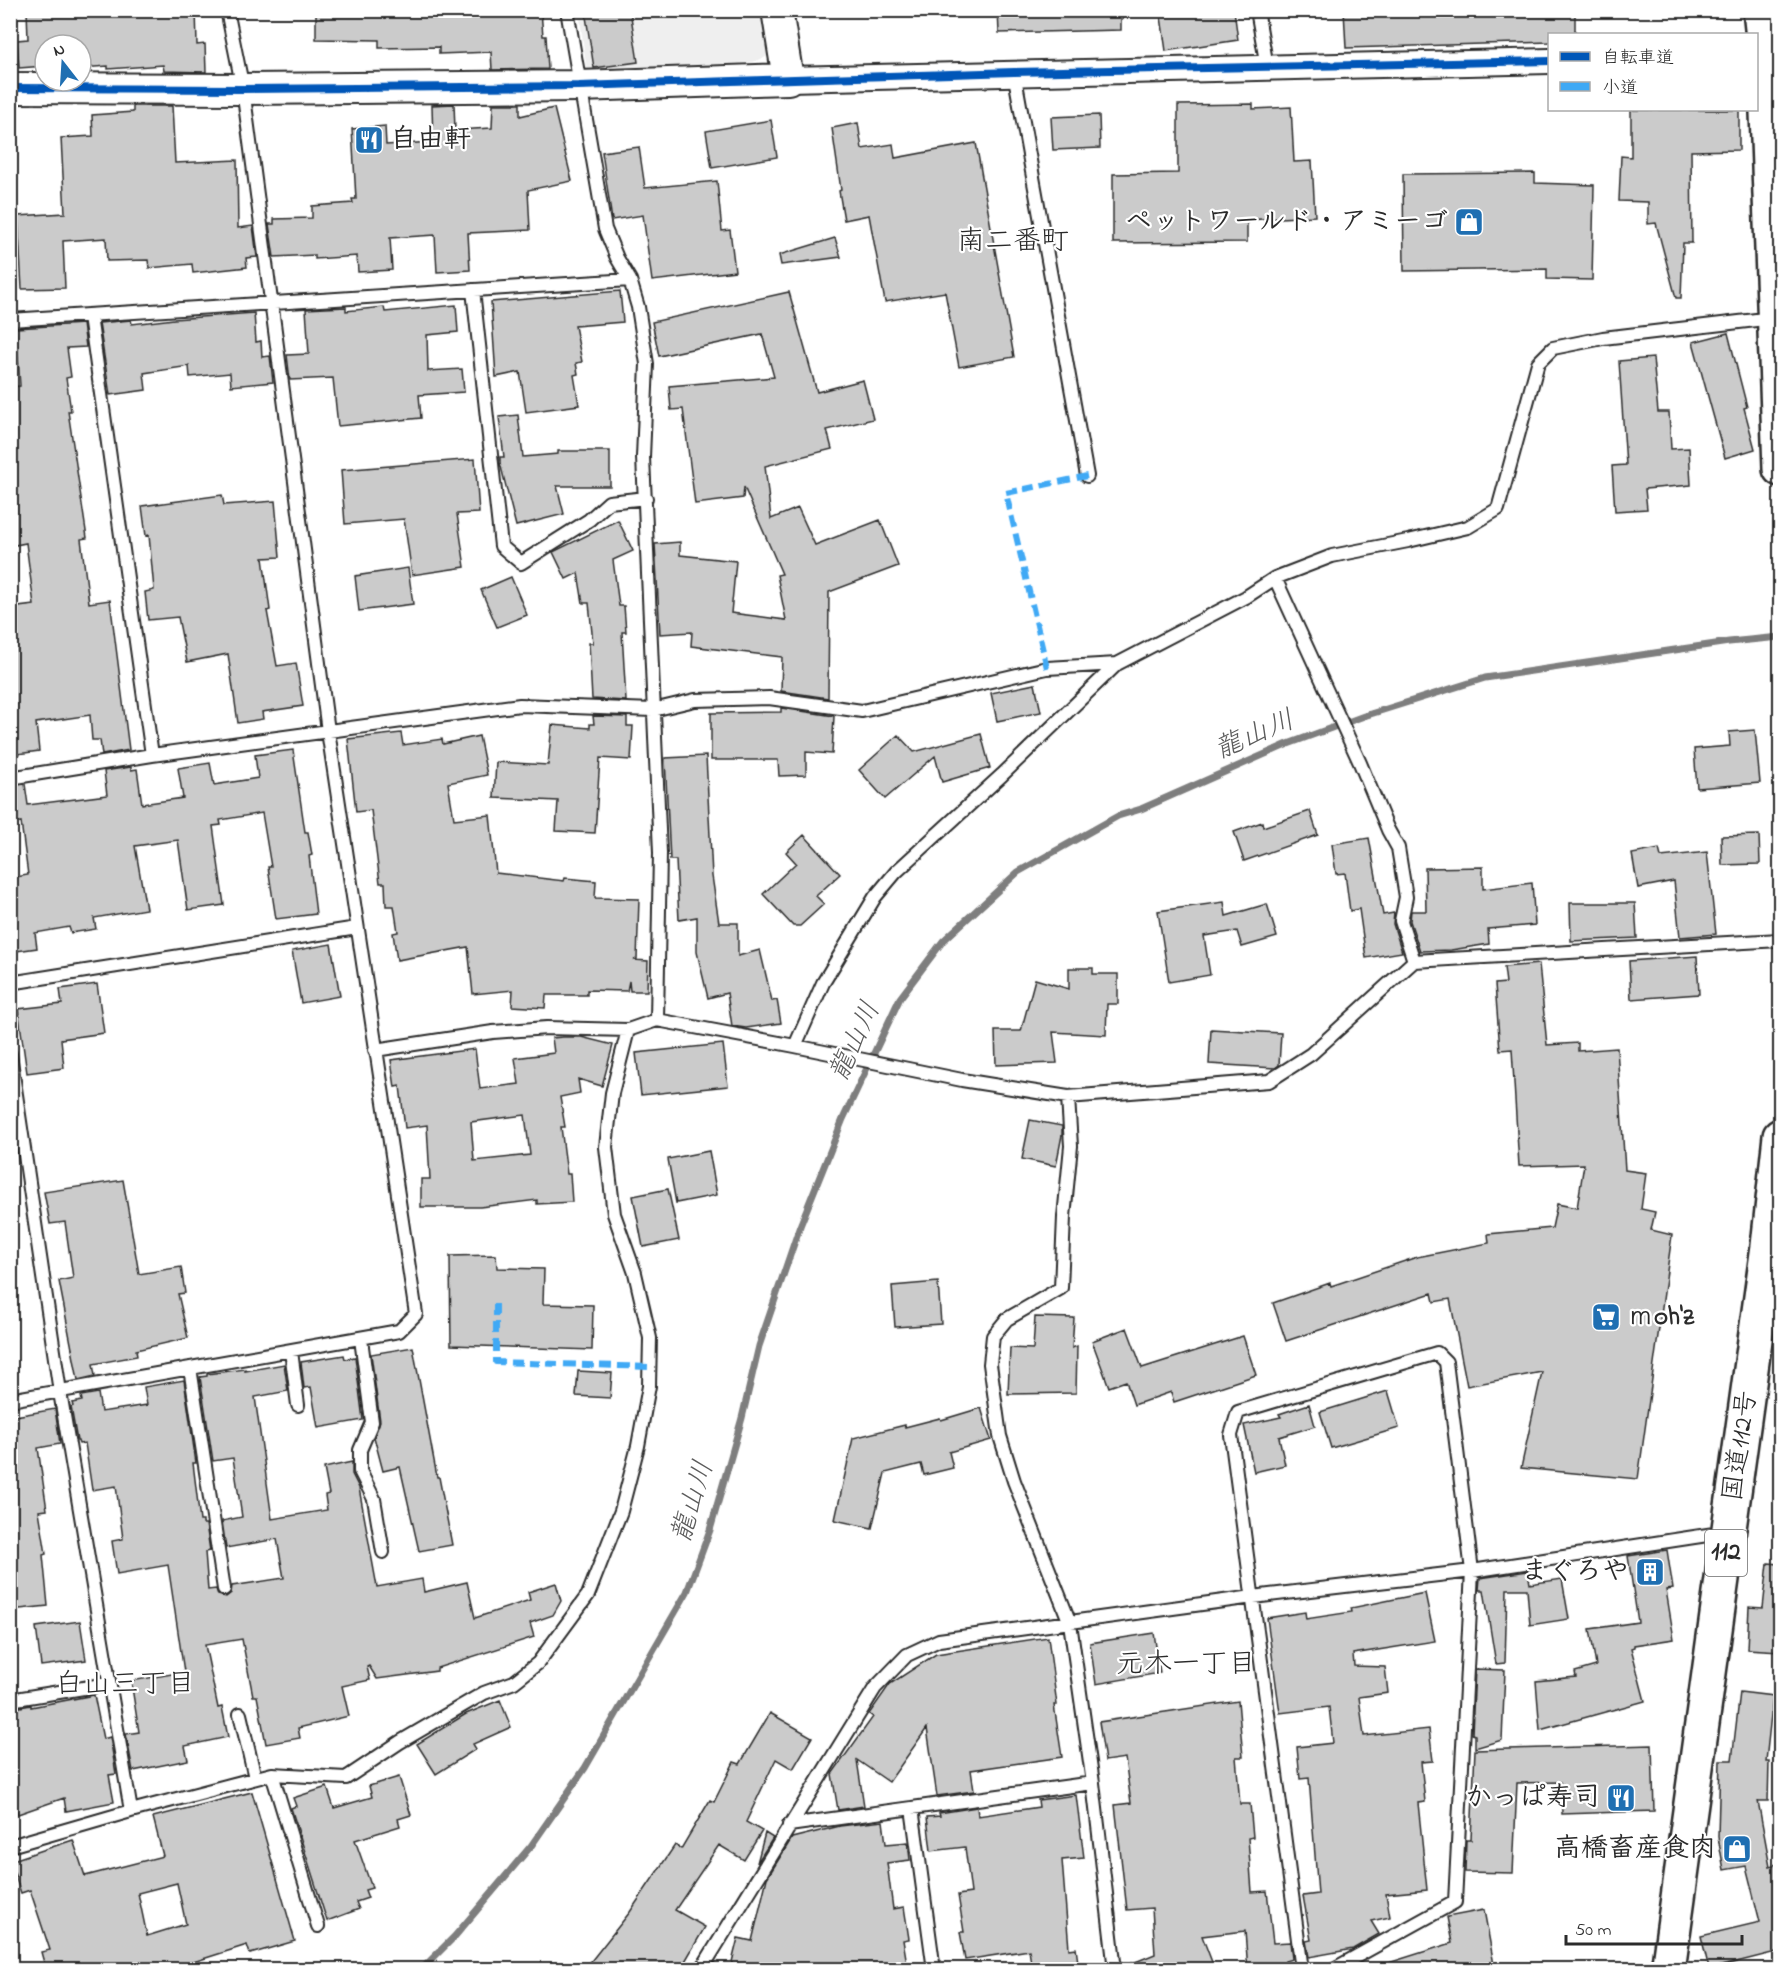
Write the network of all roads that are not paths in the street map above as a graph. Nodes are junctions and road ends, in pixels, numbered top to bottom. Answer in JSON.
{"nodes":[{"id":1,"x":227,"y":10,"type":"edge"},
{"id":2,"x":567,"y":10,"type":"edge"},
{"id":3,"x":777,"y":10,"type":"edge"},
{"id":4,"x":1257,"y":10,"type":"edge"},
{"id":5,"x":1760,"y":10,"type":"edge"},
{"id":6,"x":1768,"y":57,"type":"edge"},
{"id":7,"x":1548,"y":61,"type":"edge"},
{"id":8,"x":1267,"y":67,"type":"junction"},
{"id":9,"x":1014,"y":72,"type":"junction"},
{"id":10,"x":788,"y":79,"type":"junction"},
{"id":11,"x":579,"y":86,"type":"junction"},
{"id":12,"x":10,"y":88,"type":"edge"},
{"id":13,"x":243,"y":89,"type":"junction"},
{"id":14,"x":1774,"y":107,"type":"edge"},
{"id":15,"x":630,"y":280,"type":"junction"},
{"id":16,"x":473,"y":290,"type":"junction"},
{"id":17,"x":272,"y":302,"type":"junction"},
{"id":18,"x":90,"y":315,"type":"junction"},
{"id":19,"x":1778,"y":317,"type":"edge"},
{"id":20,"x":10,"y":320,"type":"edge"},
{"id":21,"x":1780,"y":469,"type":"edge"},
{"id":22,"x":1087,"y":476,"type":"dead end"},
{"id":23,"x":646,"y":498,"type":"junction"},
{"id":24,"x":1275,"y":578,"type":"junction"},
{"id":25,"x":1117,"y":664,"type":"junction"},
{"id":26,"x":653,"y":710,"type":"junction"},
{"id":27,"x":328,"y":731,"type":"junction"},
{"id":28,"x":152,"y":755,"type":"junction"},
{"id":29,"x":10,"y":778,"type":"edge"},
{"id":30,"x":357,"y":928,"type":"junction"},
{"id":31,"x":1780,"y":940,"type":"edge"},
{"id":32,"x":1414,"y":961,"type":"junction"},
{"id":33,"x":10,"y":983,"type":"edge"},
{"id":34,"x":657,"y":1020,"type":"junction"},
{"id":35,"x":628,"y":1030,"type":"junction"},
{"id":36,"x":795,"y":1046,"type":"junction"},
{"id":37,"x":375,"y":1050,"type":"junction"},
{"id":38,"x":10,"y":1054,"type":"edge"},
{"id":39,"x":1068,"y":1097,"type":"junction"},
{"id":40,"x":1780,"y":1136,"type":"edge"},
{"id":41,"x":1774,"y":1246,"type":"edge"},
{"id":42,"x":361,"y":1339,"type":"junction"},
{"id":43,"x":291,"y":1351,"type":"junction"},
{"id":44,"x":190,"y":1368,"type":"junction"},
{"id":45,"x":60,"y":1392,"type":"junction"},
{"id":46,"x":10,"y":1400,"type":"edge"},
{"id":47,"x":298,"y":1405,"type":"dead end"},
{"id":48,"x":1729,"y":1532,"type":"junction"},
{"id":49,"x":383,"y":1552,"type":"dead end"},
{"id":50,"x":1472,"y":1571,"type":"junction"},
{"id":51,"x":224,"y":1589,"type":"dead end"},
{"id":52,"x":1253,"y":1597,"type":"junction"},
{"id":53,"x":1070,"y":1623,"type":"junction"},
{"id":54,"x":108,"y":1684,"type":"junction"},
{"id":55,"x":10,"y":1700,"type":"edge"},
{"id":56,"x":240,"y":1714,"type":"dead end"},
{"id":57,"x":272,"y":1774,"type":"junction"},
{"id":58,"x":255,"y":1778,"type":"junction"},
{"id":59,"x":1093,"y":1783,"type":"junction"},
{"id":60,"x":912,"y":1808,"type":"junction"},
{"id":61,"x":131,"y":1810,"type":"junction"},
{"id":62,"x":789,"y":1825,"type":"junction"},
{"id":63,"x":11,"y":1844,"type":"edge"},
{"id":64,"x":318,"y":1926,"type":"dead end"},
{"id":65,"x":701,"y":1970,"type":"edge"},
{"id":66,"x":934,"y":1970,"type":"edge"},
{"id":67,"x":1115,"y":1970,"type":"edge"},
{"id":68,"x":1302,"y":1970,"type":"edge"},
{"id":69,"x":1332,"y":1970,"type":"edge"},
{"id":70,"x":1668,"y":1970,"type":"edge"}],
"edges":[{"from":1,"to":13,"type":"lane"},
{"from":2,"to":11,"type":"lane"},
{"from":3,"to":10,"type":"street"},
{"from":4,"to":8,"type":"lane"},
{"from":5,"to":6,"type":"highway"},
{"from":6,"to":14,"type":"highway"},
{"from":7,"to":8,"type":"street"},
{"from":8,"to":9,"type":"street"},
{"from":9,"to":10,"type":"street"},
{"from":9,"to":22,"type":"lane"},
{"from":10,"to":11,"type":"street"},
{"from":11,"to":13,"type":"street"},
{"from":11,"to":15,"type":"lane"},
{"from":12,"to":13,"type":"street"},
{"from":13,"to":17,"type":"lane"},
{"from":14,"to":19,"type":"highway"},
{"from":15,"to":16,"type":"lane"},
{"from":15,"to":23,"type":"lane"},
{"from":16,"to":17,"type":"lane"},
{"from":16,"to":23,"type":"lane"},
{"from":17,"to":18,"type":"lane"},
{"from":17,"to":27,"type":"lane"},
{"from":18,"to":20,"type":"lane"},
{"from":18,"to":28,"type":"lane"},
{"from":19,"to":21,"type":"highway"},
{"from":19,"to":24,"type":"lane"},
{"from":23,"to":26,"type":"lane"},
{"from":24,"to":25,"type":"lane"},
{"from":24,"to":32,"type":"lane"},
{"from":25,"to":26,"type":"lane"},
{"from":25,"to":36,"type":"lane"},
{"from":26,"to":27,"type":"lane"},
{"from":26,"to":34,"type":"lane"},
{"from":27,"to":28,"type":"lane"},
{"from":27,"to":30,"type":"lane"},
{"from":28,"to":29,"type":"lane"},
{"from":30,"to":33,"type":"lane"},
{"from":30,"to":37,"type":"lane"},
{"from":31,"to":32,"type":"lane"},
{"from":32,"to":39,"type":"lane"},
{"from":34,"to":35,"type":"lane"},
{"from":34,"to":36,"type":"lane"},
{"from":35,"to":37,"type":"lane"},
{"from":35,"to":57,"type":"lane"},
{"from":36,"to":39,"type":"lane"},
{"from":37,"to":42,"type":"lane"},
{"from":38,"to":45,"type":"lane"},
{"from":39,"to":53,"type":"lane"},
{"from":40,"to":41,"type":"highway","name":"国道112号","number":"112"},
{"from":41,"to":48,"type":"highway","name":"国道112号","number":"112"},
{"from":42,"to":43,"type":"lane"},
{"from":42,"to":49,"type":"lane"},
{"from":43,"to":44,"type":"lane"},
{"from":43,"to":47,"type":"lane"},
{"from":44,"to":45,"type":"lane"},
{"from":44,"to":51,"type":"lane"},
{"from":45,"to":46,"type":"lane"},
{"from":45,"to":54,"type":"lane"},
{"from":48,"to":50,"type":"lane"},
{"from":48,"to":70,"type":"highway","name":"国道112号","number":"112"},
{"from":50,"to":52,"type":"lane"},
{"from":50,"to":52,"type":"lane"},
{"from":50,"to":69,"type":"lane"},
{"from":52,"to":53,"type":"lane"},
{"from":52,"to":68,"type":"lane"},
{"from":53,"to":59,"type":"lane"},
{"from":53,"to":62,"type":"lane"},
{"from":54,"to":55,"type":"lane"},
{"from":54,"to":61,"type":"lane"},
{"from":56,"to":58,"type":"lane"},
{"from":57,"to":58,"type":"lane"},
{"from":57,"to":64,"type":"lane"},
{"from":58,"to":61,"type":"lane"},
{"from":59,"to":60,"type":"lane"},
{"from":59,"to":67,"type":"lane"},
{"from":60,"to":62,"type":"lane"},
{"from":60,"to":66,"type":"lane"},
{"from":61,"to":63,"type":"lane"},
{"from":62,"to":65,"type":"lane"}]}
